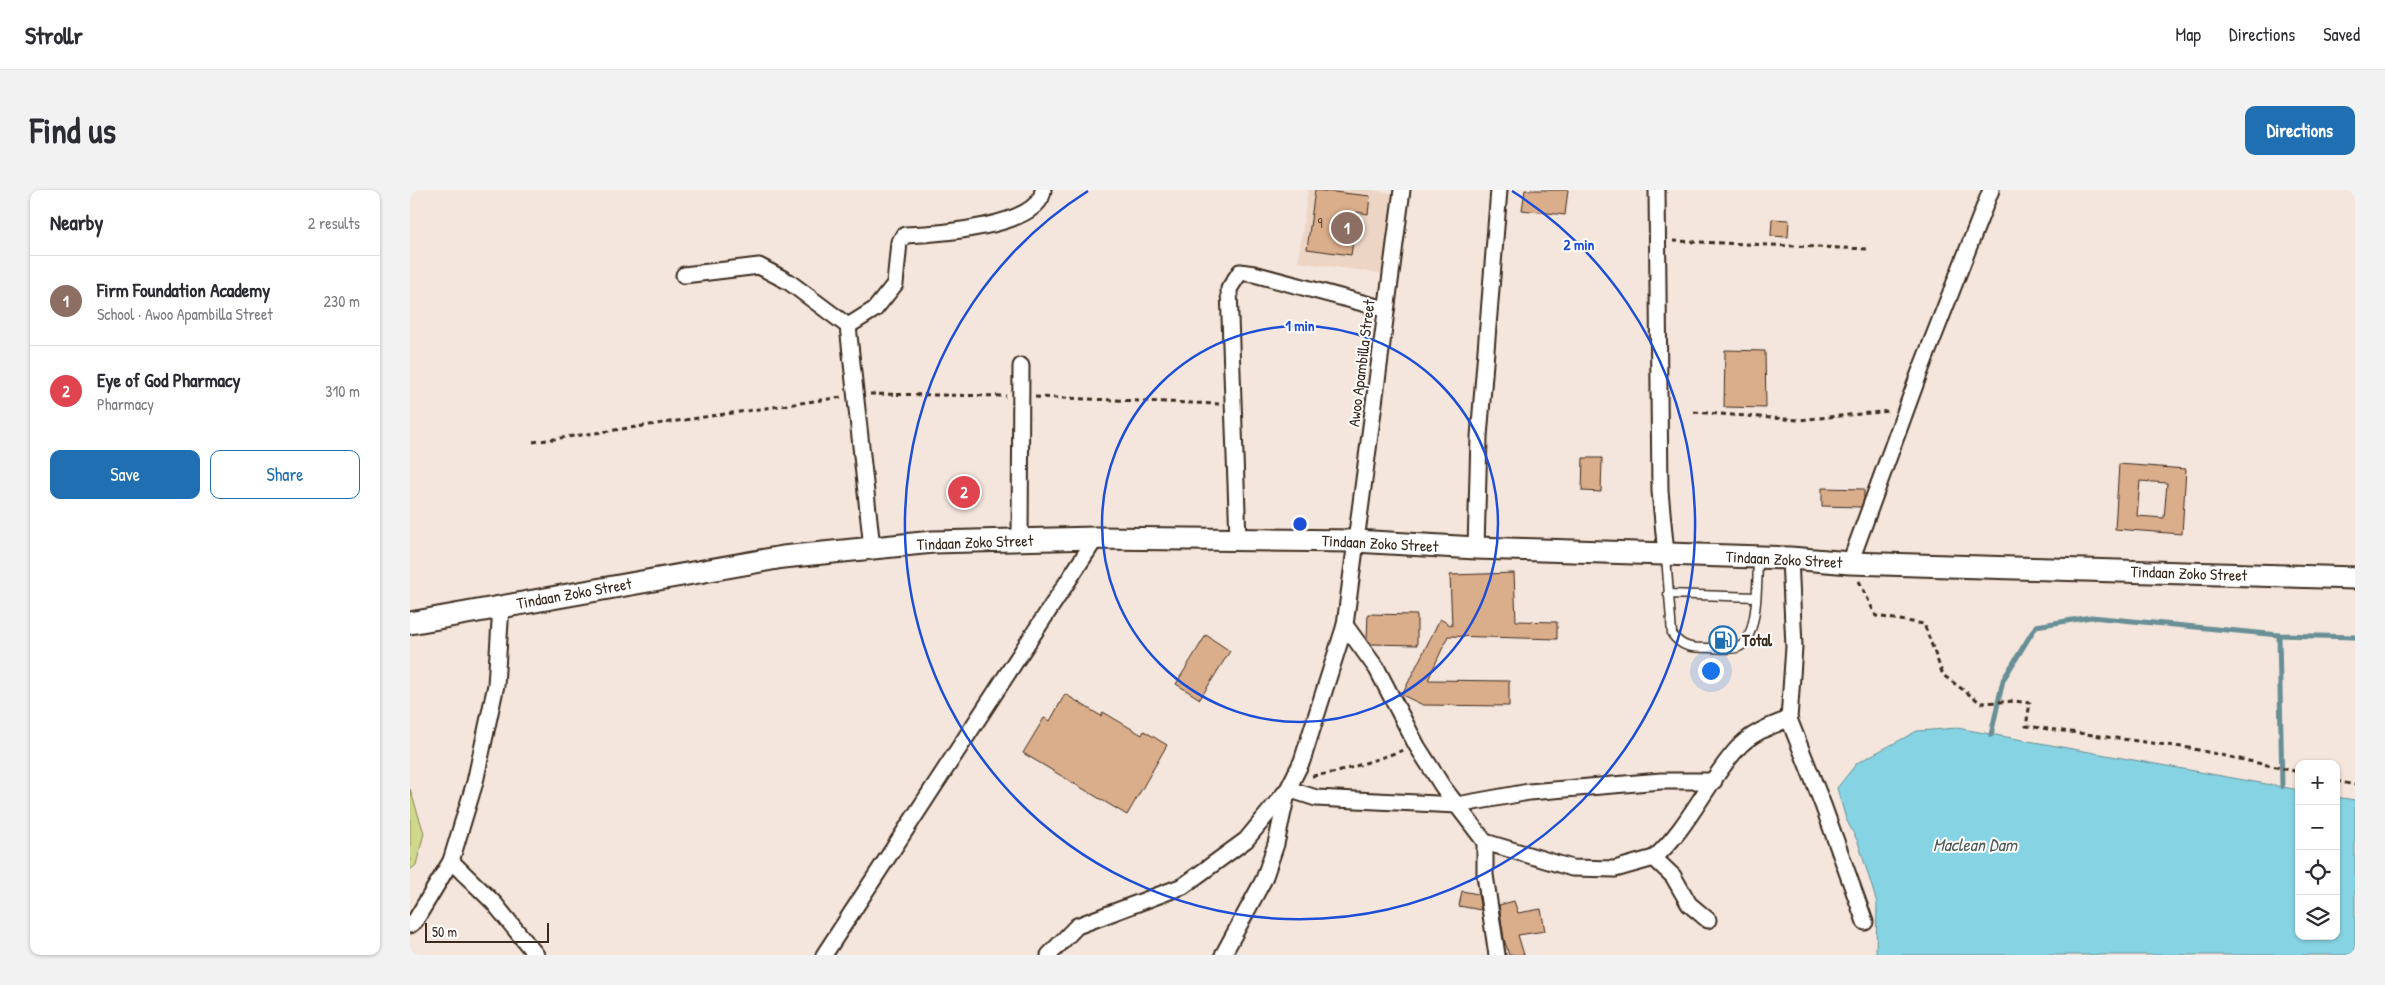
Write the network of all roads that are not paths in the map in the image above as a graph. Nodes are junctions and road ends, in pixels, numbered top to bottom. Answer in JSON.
{"nodes":[{"id":1,"x":1043,"y":190,"type":"edge"},
{"id":2,"x":1402,"y":190,"type":"edge"},
{"id":3,"x":1499,"y":190,"type":"edge"},
{"id":4,"x":1657,"y":190,"type":"edge"},
{"id":5,"x":1991,"y":190,"type":"edge"},
{"id":6,"x":684,"y":275,"type":"dead end"},
{"id":7,"x":1386,"y":309,"type":"junction"},
{"id":8,"x":848,"y":326,"type":"junction"},
{"id":9,"x":1021,"y":366,"type":"dead end"},
{"id":10,"x":1096,"y":538,"type":"junction"},
{"id":11,"x":1238,"y":539,"type":"junction"},
{"id":12,"x":1020,"y":540,"type":"junction"},
{"id":13,"x":1355,"y":541,"type":"junction"},
{"id":14,"x":872,"y":548,"type":"junction"},
{"id":15,"x":1476,"y":548,"type":"junction"},
{"id":16,"x":1666,"y":554,"type":"junction"},
{"id":17,"x":1758,"y":558,"type":"junction"},
{"id":18,"x":1790,"y":558,"type":"junction"},
{"id":19,"x":1850,"y":563,"type":"junction"},
{"id":20,"x":2355,"y":578,"type":"edge"},
{"id":21,"x":1668,"y":594,"type":"junction"},
{"id":22,"x":1756,"y":597,"type":"junction"},
{"id":23,"x":501,"y":606,"type":"junction"},
{"id":24,"x":410,"y":622,"type":"edge"},
{"id":25,"x":1345,"y":625,"type":"junction"},
{"id":26,"x":1789,"y":719,"type":"junction"},
{"id":27,"x":1714,"y":781,"type":"junction"},
{"id":28,"x":1291,"y":784,"type":"junction"},
{"id":29,"x":1457,"y":805,"type":"junction"},
{"id":30,"x":1485,"y":842,"type":"junction"},
{"id":31,"x":1654,"y":858,"type":"junction"},
{"id":32,"x":451,"y":861,"type":"junction"},
{"id":33,"x":1708,"y":920,"type":"dead end"},
{"id":34,"x":1865,"y":922,"type":"dead end"},
{"id":35,"x":410,"y":925,"type":"edge"},
{"id":36,"x":1233,"y":936,"type":"junction"},
{"id":37,"x":536,"y":955,"type":"edge"},
{"id":38,"x":824,"y":955,"type":"edge"},
{"id":39,"x":1049,"y":955,"type":"edge"},
{"id":40,"x":1223,"y":955,"type":"edge"},
{"id":41,"x":1237,"y":955,"type":"edge"},
{"id":42,"x":1497,"y":955,"type":"edge"}],
"edges":[{"from":1,"to":8,"type":"street"},
{"from":2,"to":7,"type":"street","name":"Awoo Apambilla Street"},
{"from":3,"to":15,"type":"street"},
{"from":4,"to":16,"type":"street"},
{"from":5,"to":19,"type":"street"},
{"from":6,"to":8,"type":"street"},
{"from":7,"to":11,"type":"street"},
{"from":7,"to":13,"type":"street","name":"Awoo Apambilla Street"},
{"from":8,"to":14,"type":"street"},
{"from":9,"to":12,"type":"street"},
{"from":10,"to":11,"type":"main road","name":"Tindaan Zoko Street"},
{"from":10,"to":12,"type":"main road","name":"Tindaan Zoko Street"},
{"from":10,"to":38,"type":"street"},
{"from":11,"to":13,"type":"main road","name":"Tindaan Zoko Street"},
{"from":12,"to":14,"type":"main road","name":"Tindaan Zoko Street"},
{"from":13,"to":15,"type":"main road","name":"Tindaan Zoko Street"},
{"from":13,"to":25,"type":"street","name":"Awoo Apambilla Street"},
{"from":14,"to":23,"type":"main road","name":"Tindaan Zoko Street"},
{"from":15,"to":16,"type":"main road","name":"Tindaan Zoko Street"},
{"from":16,"to":17,"type":"main road","name":"Tindaan Zoko Street"},
{"from":16,"to":21,"type":"lane"},
{"from":17,"to":18,"type":"main road","name":"Tindaan Zoko Street"},
{"from":17,"to":22,"type":"lane"},
{"from":18,"to":19,"type":"main road","name":"Tindaan Zoko Street"},
{"from":18,"to":26,"type":"street"},
{"from":19,"to":20,"type":"main road","name":"Tindaan Zoko Street"},
{"from":21,"to":22,"type":"lane"},
{"from":21,"to":22,"type":"lane"},
{"from":23,"to":24,"type":"main road","name":"Tindaan Zoko Street"},
{"from":23,"to":32,"type":"street"},
{"from":25,"to":28,"type":"street","name":"Awoo Apambilla Street"},
{"from":25,"to":29,"type":"street"},
{"from":26,"to":27,"type":"street"},
{"from":26,"to":34,"type":"street"},
{"from":27,"to":29,"type":"street"},
{"from":27,"to":31,"type":"street"},
{"from":28,"to":29,"type":"street"},
{"from":28,"to":36,"type":"street"},
{"from":28,"to":39,"type":"street"},
{"from":29,"to":30,"type":"street"},
{"from":30,"to":31,"type":"street"},
{"from":30,"to":42,"type":"street"},
{"from":31,"to":33,"type":"street"},
{"from":32,"to":35,"type":"street"},
{"from":32,"to":37,"type":"street"},
{"from":36,"to":40,"type":"street"},
{"from":36,"to":41,"type":"street"}]}
